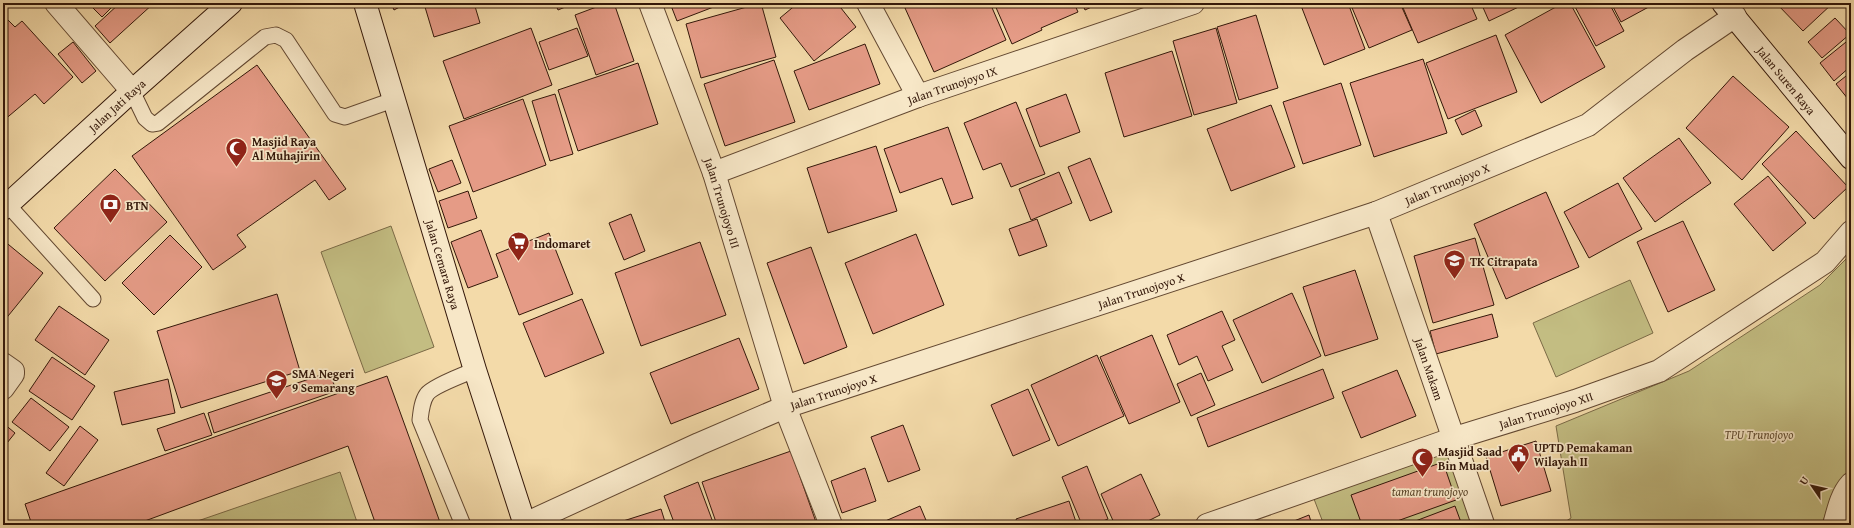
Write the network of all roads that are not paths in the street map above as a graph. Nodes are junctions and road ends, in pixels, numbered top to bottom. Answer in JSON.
{"nodes":[{"id":1,"x":56,"y":3,"type":"edge"},
{"id":2,"x":231,"y":3,"type":"edge"},
{"id":3,"x":365,"y":3,"type":"edge"},
{"id":4,"x":650,"y":3,"type":"edge"},
{"id":5,"x":868,"y":3,"type":"edge"},
{"id":6,"x":1193,"y":3,"type":"edge"},
{"id":7,"x":1729,"y":10,"type":"edge"},
{"id":8,"x":132,"y":91,"type":"junction"},
{"id":9,"x":918,"y":96,"type":"junction"},
{"id":10,"x":393,"y":100,"type":"junction"},
{"id":11,"x":1851,"y":158,"type":"edge"},
{"id":12,"x":714,"y":173,"type":"junction"},
{"id":13,"x":5,"y":207,"type":"edge"},
{"id":14,"x":1376,"y":213,"type":"junction"},
{"id":15,"x":1851,"y":232,"type":"edge"},
{"id":16,"x":93,"y":299,"type":"dead end"},
{"id":17,"x":3,"y":364,"type":"edge"},
{"id":18,"x":475,"y":370,"type":"junction"},
{"id":19,"x":3,"y":388,"type":"edge"},
{"id":20,"x":785,"y":407,"type":"junction"},
{"id":21,"x":1455,"y":438,"type":"junction"},
{"id":22,"x":1851,"y":484,"type":"edge"},
{"id":23,"x":525,"y":524,"type":"edge"},
{"id":24,"x":1483,"y":524,"type":"edge"},
{"id":25,"x":463,"y":525,"type":"edge"},
{"id":26,"x":831,"y":525,"type":"edge"},
{"id":27,"x":1207,"y":525,"type":"edge"},
{"id":28,"x":1834,"y":525,"type":"edge"}],
"edges":[{"from":1,"to":8,"type":"street"},
{"from":2,"to":8,"type":"street","name":"Jalan Jati Raya"},
{"from":3,"to":10,"type":"street","name":"Jalan Cemara Raya"},
{"from":4,"to":12,"type":"street","name":"Jalan Trunojoyo III"},
{"from":5,"to":9,"type":"street"},
{"from":6,"to":9,"type":"street","name":"Jalan Trunojoyo IX"},
{"from":7,"to":11,"type":"street","name":"Jalan Suren Raya"},
{"from":7,"to":14,"type":"street","name":"Jalan Trunojoyo X"},
{"from":8,"to":10,"type":"lane"},
{"from":8,"to":13,"type":"street","name":"Jalan Jati Raya"},
{"from":9,"to":12,"type":"street","name":"Jalan Trunojoyo IX"},
{"from":10,"to":18,"type":"street","name":"Jalan Cemara Raya"},
{"from":12,"to":20,"type":"street","name":"Jalan Trunojoyo III"},
{"from":13,"to":16,"type":"lane"},
{"from":14,"to":20,"type":"street","name":"Jalan Trunojoyo X"},
{"from":14,"to":21,"type":"street","name":"Jalan Makam"},
{"from":15,"to":21,"type":"street","name":"Jalan Trunojoyo XII"},
{"from":17,"to":19,"type":"street"},
{"from":18,"to":23,"type":"street","name":"Jalan Cemara Raya"},
{"from":18,"to":25,"type":"lane"},
{"from":20,"to":23,"type":"street","name":"Jalan Trunojoyo X"},
{"from":20,"to":26,"type":"street","name":"Jalan Trunojoyo III"},
{"from":21,"to":24,"type":"street","name":"Jalan Makam"},
{"from":21,"to":27,"type":"street","name":"Jalan Trunojoyo XII"},
{"from":22,"to":28,"type":"street"}]}
